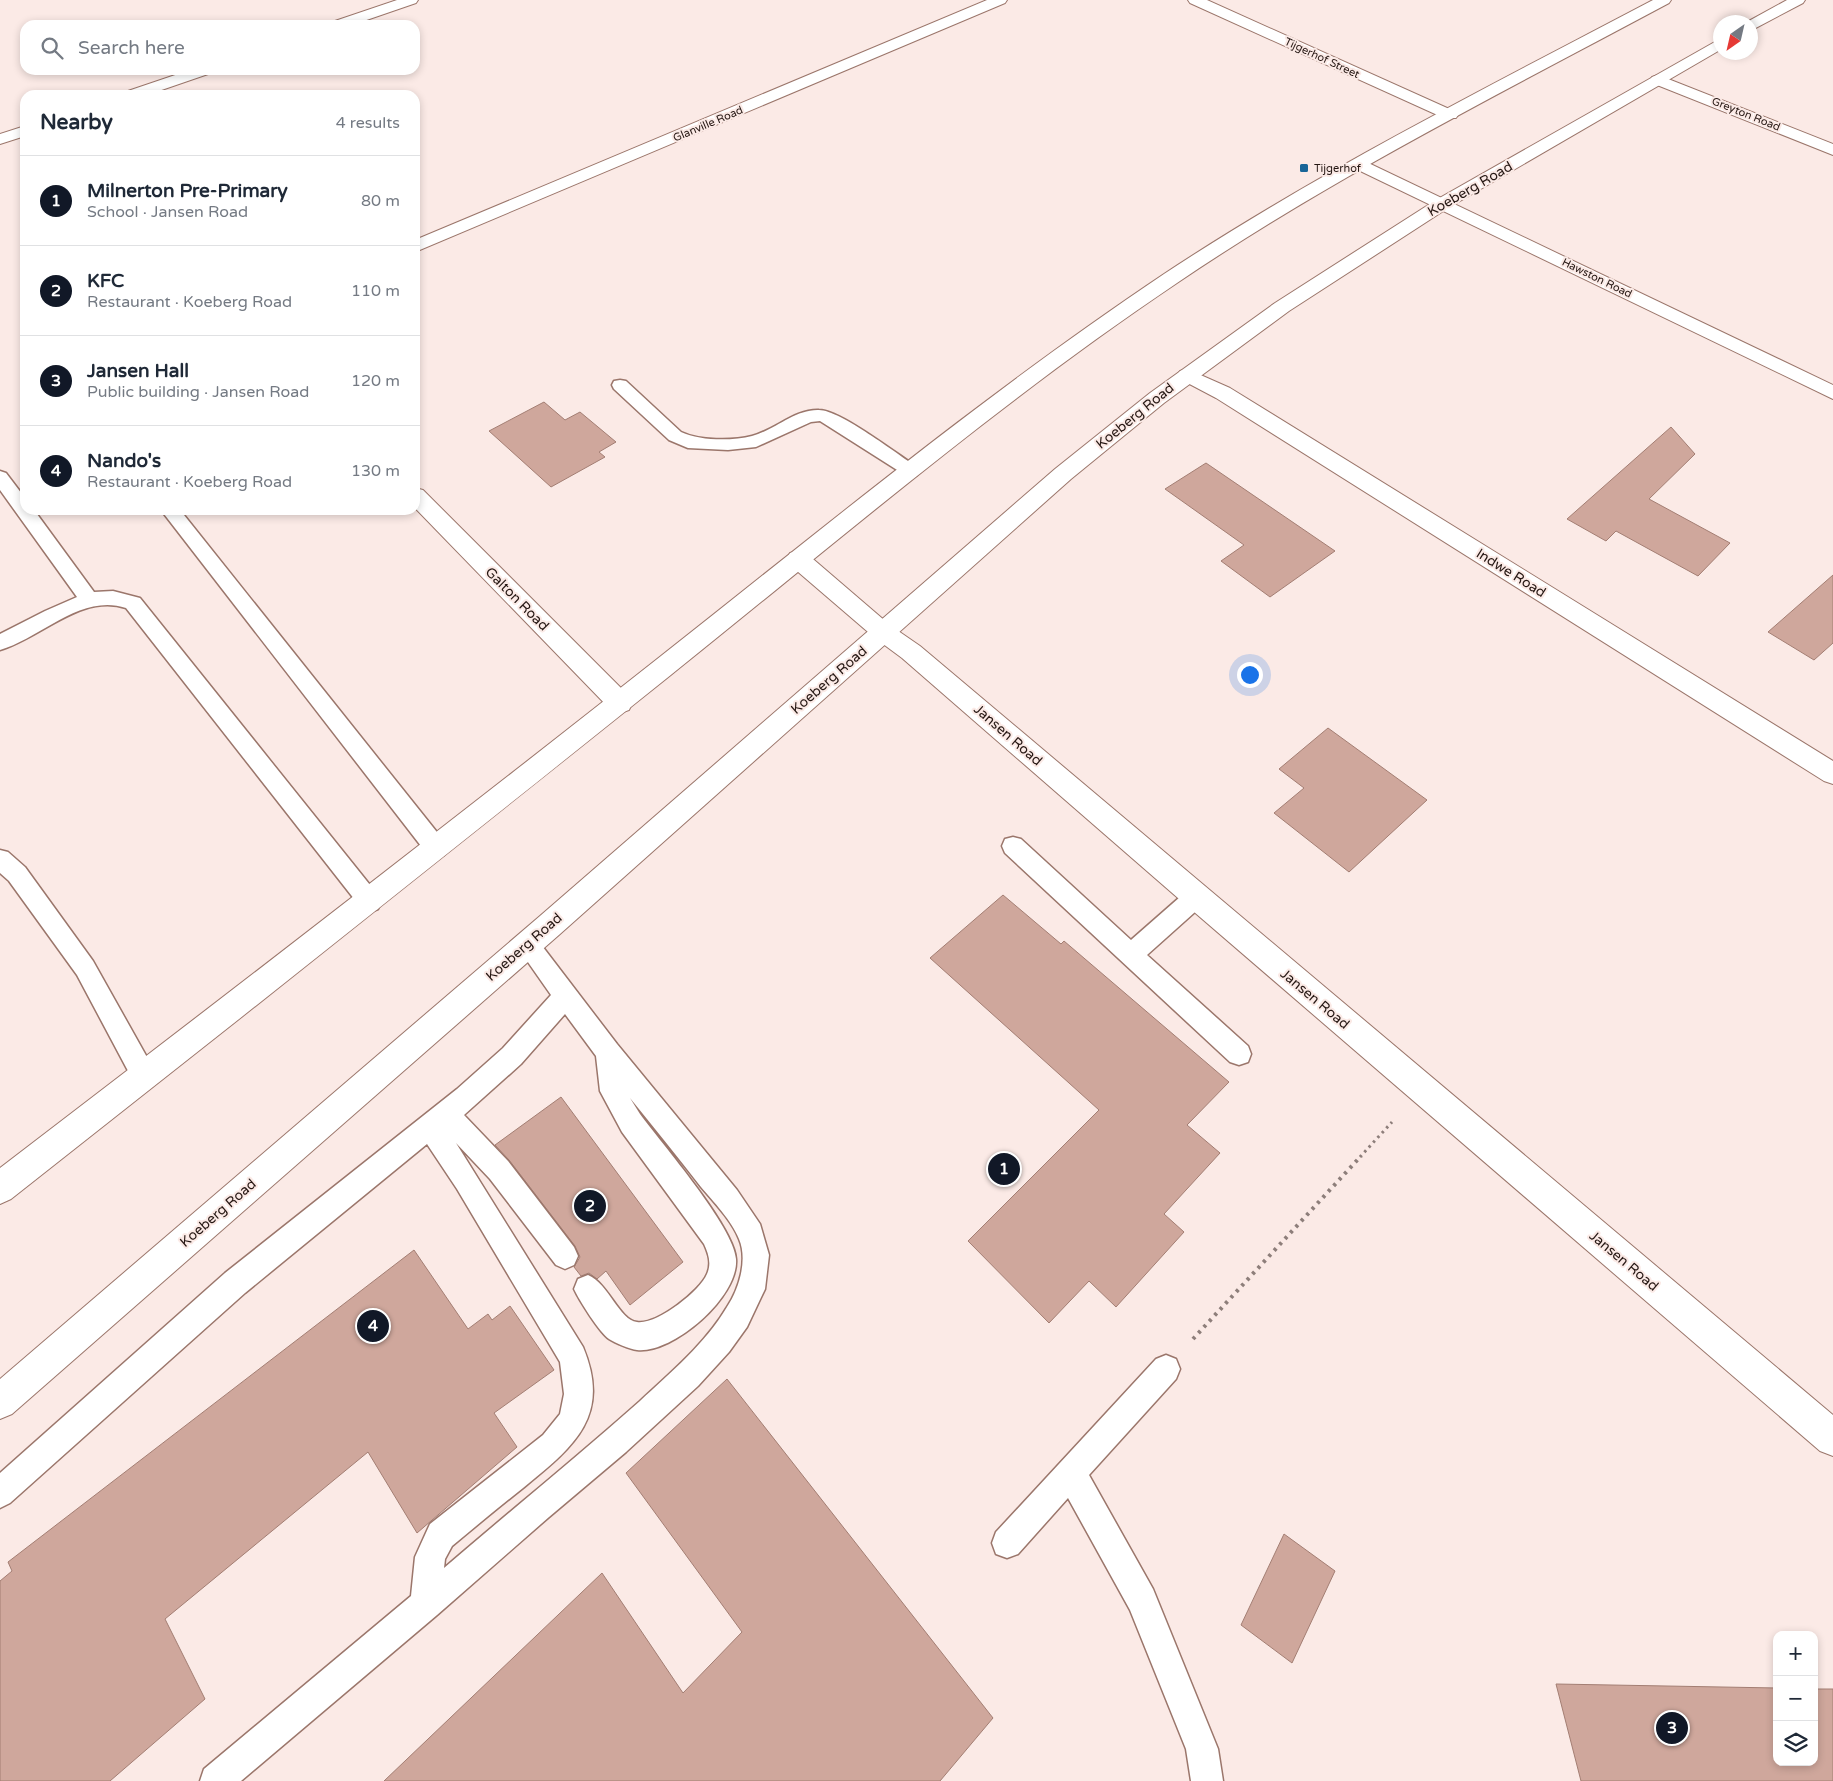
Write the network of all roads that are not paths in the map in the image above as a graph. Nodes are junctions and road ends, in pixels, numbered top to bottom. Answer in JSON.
{"nodes":[{"id":1,"x":411,"y":0,"type":"edge"},
{"id":2,"x":1000,"y":0,"type":"edge"},
{"id":3,"x":1195,"y":0,"type":"edge"},
{"id":4,"x":1664,"y":0,"type":"edge"},
{"id":5,"x":1798,"y":0,"type":"edge"},
{"id":6,"x":353,"y":20,"type":"edge"},
{"id":7,"x":1758,"y":22,"type":"edge"},
{"id":8,"x":1713,"y":48,"type":"edge"},
{"id":9,"x":190,"y":75,"type":"edge"},
{"id":10,"x":1658,"y":80,"type":"junction"},
{"id":11,"x":146,"y":90,"type":"edge"},
{"id":12,"x":1450,"y":114,"type":"junction"},
{"id":13,"x":20,"y":133,"type":"edge"},
{"id":14,"x":0,"y":139,"type":"edge"},
{"id":15,"x":1833,"y":150,"type":"edge"},
{"id":16,"x":1360,"y":164,"type":"junction"},
{"id":17,"x":1442,"y":204,"type":"junction"},
{"id":18,"x":420,"y":245,"type":"edge"},
{"id":19,"x":1187,"y":375,"type":"junction"},
{"id":20,"x":620,"y":385,"type":"dead end"},
{"id":21,"x":1833,"y":393,"type":"edge"},
{"id":22,"x":911,"y":471,"type":"junction"},
{"id":23,"x":0,"y":477,"type":"edge"},
{"id":24,"x":420,"y":500,"type":"edge"},
{"id":25,"x":20,"y":505,"type":"edge"},
{"id":26,"x":28,"y":515,"type":"edge"},
{"id":27,"x":174,"y":515,"type":"edge"},
{"id":28,"x":798,"y":559,"type":"junction"},
{"id":29,"x":90,"y":601,"type":"junction"},
{"id":30,"x":883,"y":632,"type":"junction"},
{"id":31,"x":0,"y":643,"type":"edge"},
{"id":32,"x":620,"y":703,"type":"junction"},
{"id":33,"x":1833,"y":774,"type":"edge"},
{"id":34,"x":1013,"y":846,"type":"dead end"},
{"id":35,"x":436,"y":848,"type":"junction"},
{"id":36,"x":0,"y":859,"type":"edge"},
{"id":37,"x":1196,"y":897,"type":"junction"},
{"id":38,"x":370,"y":902,"type":"junction"},
{"id":39,"x":528,"y":944,"type":"junction"},
{"id":40,"x":1132,"y":954,"type":"junction"},
{"id":41,"x":566,"y":996,"type":"junction"},
{"id":42,"x":608,"y":1052,"type":"junction"},
{"id":43,"x":1239,"y":1054,"type":"dead end"},
{"id":44,"x":144,"y":1076,"type":"junction"},
{"id":45,"x":438,"y":1120,"type":"junction"},
{"id":46,"x":0,"y":1188,"type":"edge"},
{"id":47,"x":565,"y":1256,"type":"dead end"},
{"id":48,"x":588,"y":1289,"type":"dead end"},
{"id":49,"x":1166,"y":1369,"type":"road end"},
{"id":50,"x":0,"y":1402,"type":"edge"},
{"id":51,"x":1833,"y":1438,"type":"edge"},
{"id":52,"x":1071,"y":1473,"type":"junction"},
{"id":53,"x":0,"y":1493,"type":"edge"},
{"id":54,"x":1007,"y":1543,"type":"dead end"},
{"id":55,"x":426,"y":1604,"type":"junction"},
{"id":56,"x":216,"y":1781,"type":"edge"},
{"id":57,"x":1207,"y":1781,"type":"edge"}],
"edges":[{"from":1,"to":6,"type":"main road"},
{"from":2,"to":18,"type":"main road","name":"Glanville Road"},
{"from":3,"to":12,"type":"main road","name":"Tijgerhof Street"},
{"from":4,"to":12,"type":"main road"},
{"from":5,"to":7,"type":"main road"},
{"from":8,"to":10,"type":"main road","name":"Koeberg Road"},
{"from":9,"to":11,"type":"main road"},
{"from":10,"to":15,"type":"main road","name":"Greyton Road"},
{"from":10,"to":17,"type":"main road","name":"Koeberg Road"},
{"from":12,"to":16,"type":"main road"},
{"from":13,"to":14,"type":"main road"},
{"from":16,"to":17,"type":"main road","name":"Hawston Road"},
{"from":16,"to":22,"type":"main road"},
{"from":17,"to":19,"type":"main road","name":"Koeberg Road"},
{"from":17,"to":21,"type":"main road","name":"Hawston Road"},
{"from":19,"to":30,"type":"main road","name":"Koeberg Road"},
{"from":19,"to":33,"type":"main road","name":"Indwe Road"},
{"from":20,"to":22,"type":"lane"},
{"from":22,"to":28,"type":"main road"},
{"from":23,"to":25,"type":"lane"},
{"from":24,"to":32,"type":"main road","name":"Galton Road"},
{"from":26,"to":29,"type":"lane"},
{"from":27,"to":35,"type":"lane"},
{"from":28,"to":30,"type":"main road","name":"Jansen Road"},
{"from":28,"to":32,"type":"main road"},
{"from":29,"to":31,"type":"lane"},
{"from":29,"to":38,"type":"lane"},
{"from":30,"to":37,"type":"main road","name":"Jansen Road"},
{"from":30,"to":39,"type":"main road","name":"Koeberg Road"},
{"from":32,"to":35,"type":"main road"},
{"from":34,"to":40,"type":"lane"},
{"from":35,"to":38,"type":"main road"},
{"from":36,"to":44,"type":"lane"},
{"from":37,"to":40,"type":"lane"},
{"from":37,"to":51,"type":"main road","name":"Jansen Road"},
{"from":38,"to":44,"type":"main road"},
{"from":39,"to":41,"type":"lane"},
{"from":39,"to":50,"type":"main road","name":"Koeberg Road"},
{"from":40,"to":43,"type":"lane"},
{"from":41,"to":42,"type":"lane"},
{"from":41,"to":45,"type":"lane"},
{"from":42,"to":48,"type":"lane"},
{"from":42,"to":55,"type":"lane"},
{"from":44,"to":46,"type":"main road"},
{"from":45,"to":47,"type":"lane"},
{"from":45,"to":53,"type":"lane"},
{"from":45,"to":55,"type":"lane"},
{"from":49,"to":52,"type":"lane"},
{"from":52,"to":54,"type":"lane"},
{"from":52,"to":57,"type":"lane"},
{"from":55,"to":56,"type":"lane"}]}
